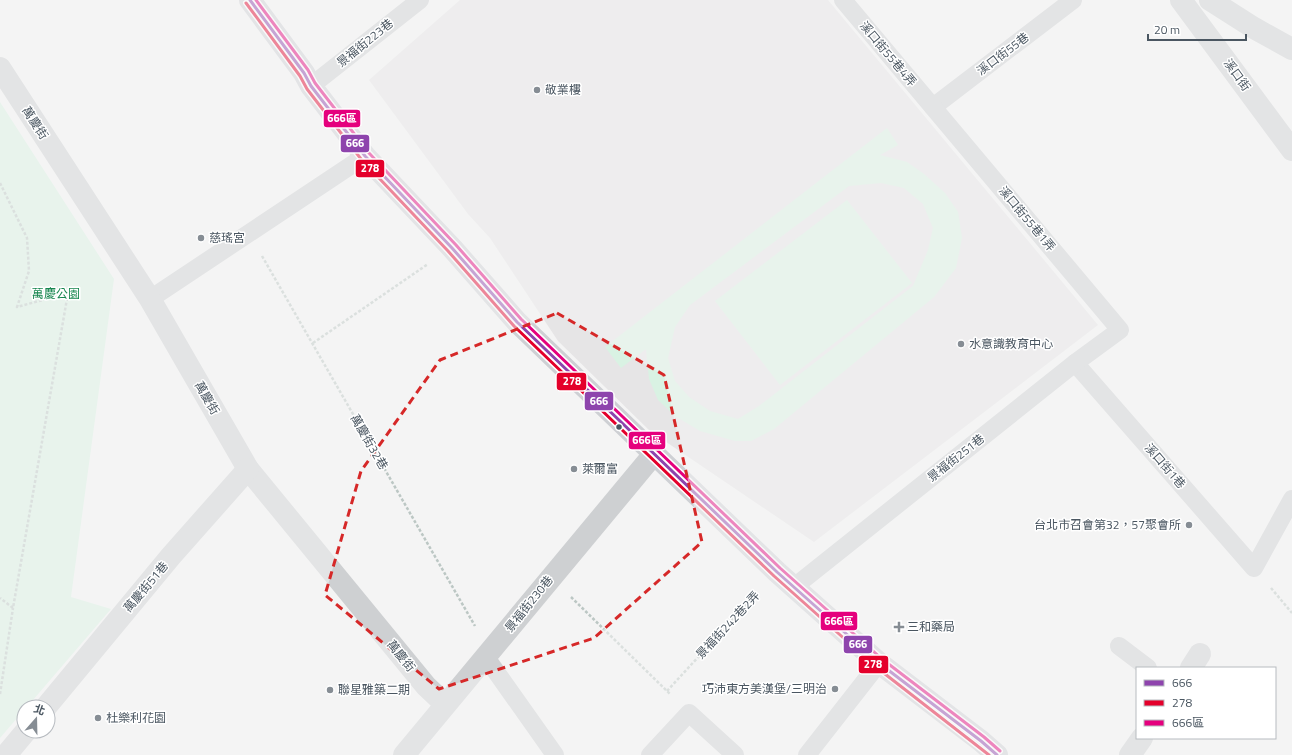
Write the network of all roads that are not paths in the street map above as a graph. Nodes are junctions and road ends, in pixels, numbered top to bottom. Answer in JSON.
{"nodes":[{"id":1,"x":250,"y":0,"type":"edge"},
{"id":2,"x":420,"y":0,"type":"edge"},
{"id":3,"x":843,"y":0,"type":"edge"},
{"id":4,"x":1074,"y":0,"type":"edge"},
{"id":5,"x":1181,"y":0,"type":"edge"},
{"id":6,"x":1210,"y":0,"type":"edge"},
{"id":7,"x":1292,"y":49,"type":"edge"},
{"id":8,"x":0,"y":68,"type":"edge"},
{"id":9,"x":311,"y":86,"type":"junction"},
{"id":10,"x":933,"y":107,"type":"junction"},
{"id":11,"x":1292,"y":150,"type":"edge"},
{"id":12,"x":365,"y":156,"type":"junction"},
{"id":13,"x":150,"y":299,"type":"junction"},
{"id":14,"x":1120,"y":330,"type":"joint"},
{"id":15,"x":1075,"y":363,"type":"junction"},
{"id":16,"x":654,"y":454,"type":"junction"},
{"id":17,"x":248,"y":469,"type":"junction"},
{"id":18,"x":1292,"y":499,"type":"edge"},
{"id":19,"x":794,"y":587,"type":"junction"},
{"id":20,"x":1119,"y":646,"type":"dead end"},
{"id":21,"x":488,"y":654,"type":"junction"},
{"id":22,"x":879,"y":664,"type":"junction"},
{"id":23,"x":1147,"y":667,"type":"edge"},
{"id":24,"x":53,"y":699,"type":"edge"},
{"id":25,"x":445,"y":704,"type":"junction"},
{"id":26,"x":19,"y":739,"type":"edge"},
{"id":27,"x":1141,"y":739,"type":"edge"},
{"id":28,"x":6,"y":755,"type":"edge"},
{"id":29,"x":404,"y":755,"type":"edge"},
{"id":30,"x":555,"y":755,"type":"edge"},
{"id":31,"x":650,"y":755,"type":"edge"},
{"id":32,"x":735,"y":755,"type":"edge"},
{"id":33,"x":807,"y":755,"type":"edge"},
{"id":34,"x":997,"y":755,"type":"edge"},
{"id":35,"x":1130,"y":755,"type":"edge"}],
"edges":[{"from":1,"to":9,"type":"street"},
{"from":2,"to":9,"type":"lane","name":"景福街223巷"},
{"from":3,"to":10,"type":"lane","name":"溪口街55巷4弄"},
{"from":4,"to":10,"type":"lane","name":"溪口街55巷"},
{"from":5,"to":11,"type":"street","name":"溪口街"},
{"from":6,"to":7,"type":"street"},
{"from":8,"to":13,"type":"street","name":"萬慶街"},
{"from":9,"to":12,"type":"street"},
{"from":10,"to":14,"type":"lane","name":"溪口街55巷1弄"},
{"from":12,"to":13,"type":"lane"},
{"from":12,"to":16,"type":"street"},
{"from":13,"to":17,"type":"street","name":"萬慶街"},
{"from":14,"to":15,"type":"lane","name":"景福街251巷"},
{"from":15,"to":18,"type":"lane","name":"溪口街1巷"},
{"from":15,"to":19,"type":"lane","name":"景福街251巷"},
{"from":16,"to":19,"type":"street"},
{"from":16,"to":21,"type":"street","name":"景福街230巷"},
{"from":17,"to":24,"type":"street","name":"萬慶街51巷"},
{"from":17,"to":25,"type":"street","name":"萬慶街"},
{"from":19,"to":22,"type":"street"},
{"from":20,"to":23,"type":"lane"},
{"from":21,"to":25,"type":"street","name":"景福街230巷"},
{"from":21,"to":30,"type":"lane"},
{"from":22,"to":33,"type":"lane"},
{"from":22,"to":34,"type":"street"},
{"from":25,"to":29,"type":"street","name":"景福街230巷"},
{"from":26,"to":28,"type":"street"},
{"from":27,"to":35,"type":"street"},
{"from":31,"to":32,"type":"lane"}]}
